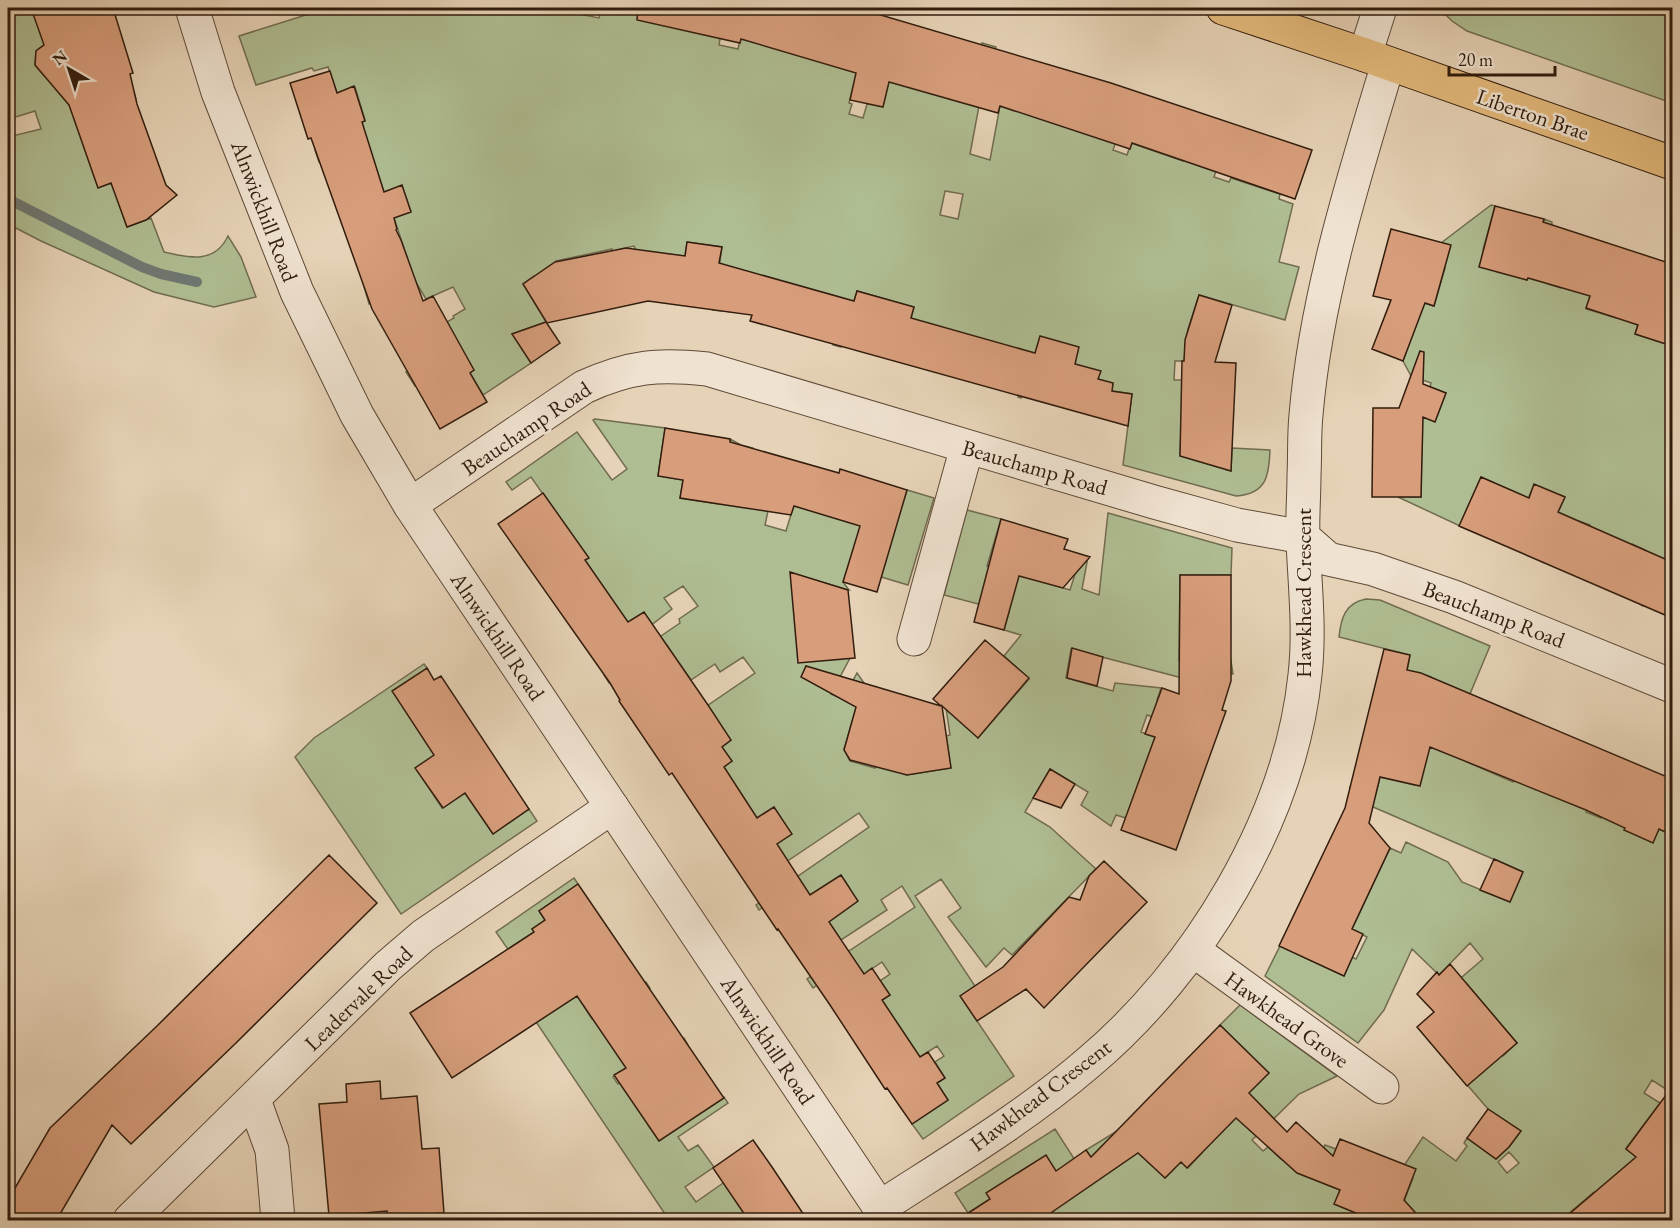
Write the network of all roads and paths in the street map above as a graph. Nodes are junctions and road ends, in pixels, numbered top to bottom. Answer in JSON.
{"nodes":[{"id":1,"x":192,"y":8,"type":"edge"},
{"id":2,"x":1223,"y":8,"type":"edge"},
{"id":3,"x":1380,"y":8,"type":"edge"},
{"id":4,"x":1377,"y":59,"type":"junction"},
{"id":5,"x":1672,"y":163,"type":"edge"},
{"id":6,"x":967,"y":447,"type":"junction"},
{"id":7,"x":410,"y":505,"type":"junction"},
{"id":8,"x":1303,"y":537,"type":"junction"},
{"id":9,"x":914,"y":639,"type":"dead end"},
{"id":10,"x":1672,"y":686,"type":"edge"},
{"id":11,"x":612,"y":807,"type":"junction"},
{"id":12,"x":1193,"y":950,"type":"junction"},
{"id":13,"x":1382,"y":1087,"type":"dead end"},
{"id":14,"x":254,"y":1100,"type":"junction"},
{"id":15,"x":884,"y":1214,"type":"edge"},
{"id":16,"x":130,"y":1221,"type":"edge"},
{"id":17,"x":278,"y":1221,"type":"edge"}],
"edges":[{"from":1,"to":7,"type":"street","name":"Alnwickhill Road"},
{"from":2,"to":4,"type":"main road","name":"Liberton Brae"},
{"from":3,"to":4,"type":"street","name":"Hawkhead Crescent"},
{"from":4,"to":5,"type":"main road","name":"Liberton Brae"},
{"from":4,"to":8,"type":"street","name":"Hawkhead Crescent"},
{"from":6,"to":7,"type":"street","name":"Beauchamp Road"},
{"from":6,"to":8,"type":"street","name":"Beauchamp Road"},
{"from":6,"to":9,"type":"street"},
{"from":7,"to":11,"type":"street","name":"Alnwickhill Road"},
{"from":8,"to":10,"type":"street","name":"Beauchamp Road"},
{"from":8,"to":12,"type":"street","name":"Hawkhead Crescent"},
{"from":11,"to":14,"type":"street","name":"Leadervale Road"},
{"from":11,"to":15,"type":"street","name":"Alnwickhill Road"},
{"from":12,"to":13,"type":"street","name":"Hawkhead Grove"},
{"from":12,"to":15,"type":"street","name":"Hawkhead Crescent"},
{"from":14,"to":16,"type":"street","name":"Leadervale Road"},
{"from":14,"to":17,"type":"street"}]}
